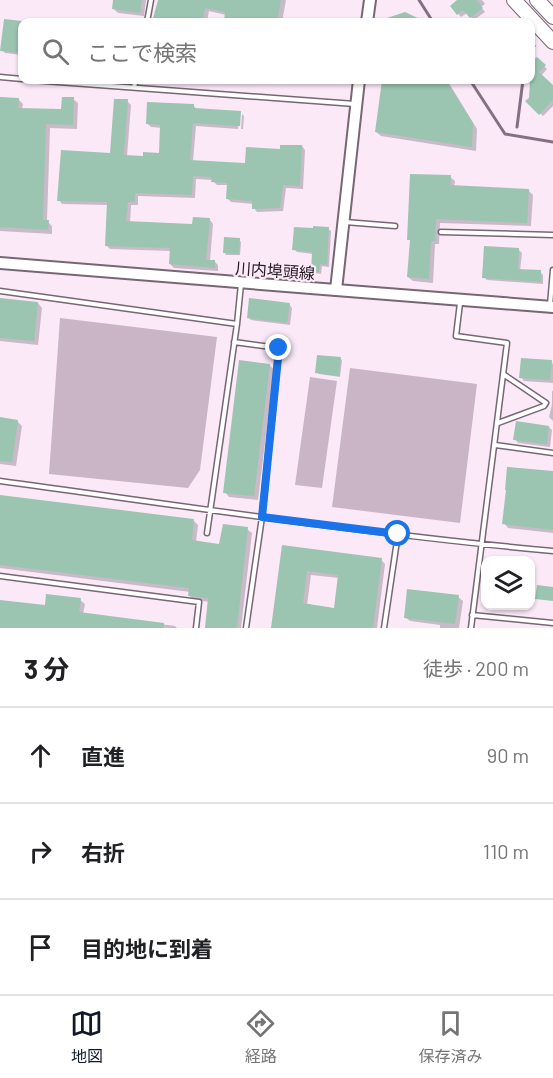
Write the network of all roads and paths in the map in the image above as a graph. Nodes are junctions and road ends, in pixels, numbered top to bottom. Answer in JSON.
{"nodes":[{"id":1,"x":151,"y":0,"type":"edge"},
{"id":2,"x":370,"y":0,"type":"edge"},
{"id":3,"x":514,"y":0,"type":"edge"},
{"id":4,"x":537,"y":0,"type":"edge"},
{"id":5,"x":553,"y":17,"type":"edge"},
{"id":6,"x":148,"y":18,"type":"edge"},
{"id":7,"x":368,"y":18,"type":"edge"},
{"id":8,"x":531,"y":18,"type":"edge"},
{"id":9,"x":535,"y":23,"type":"edge"},
{"id":10,"x":553,"y":42,"type":"edge"},
{"id":11,"x":0,"y":77,"type":"edge"},
{"id":12,"x":18,"y":79,"type":"edge"},
{"id":13,"x":90,"y":84,"type":"edge"},
{"id":14,"x":135,"y":84,"type":"edge"},
{"id":15,"x":359,"y":84,"type":"edge"},
{"id":16,"x":134,"y":87,"type":"junction"},
{"id":17,"x":356,"y":105,"type":"junction"},
{"id":18,"x":344,"y":222,"type":"junction"},
{"id":19,"x":395,"y":226,"type":"dead end"},
{"id":20,"x":441,"y":232,"type":"dead end"},
{"id":21,"x":553,"y":235,"type":"edge"},
{"id":22,"x":0,"y":263,"type":"edge"},
{"id":23,"x":553,"y":270,"type":"edge"},
{"id":24,"x":241,"y":283,"type":"junction"},
{"id":25,"x":336,"y":290,"type":"junction"},
{"id":26,"x":0,"y":291,"type":"edge"},
{"id":27,"x":461,"y":300,"type":"junction"},
{"id":28,"x":552,"y":307,"type":"edge"},
{"id":29,"x":237,"y":324,"type":"junction"},
{"id":30,"x":234,"y":342,"type":"junction"},
{"id":31,"x":503,"y":374,"type":"junction"},
{"id":32,"x":497,"y":423,"type":"junction"},
{"id":33,"x":495,"y":445,"type":"junction"},
{"id":34,"x":553,"y":453,"type":"edge"},
{"id":35,"x":0,"y":481,"type":"edge"},
{"id":36,"x":211,"y":510,"type":"junction"},
{"id":37,"x":262,"y":517,"type":"junction"},
{"id":38,"x":207,"y":533,"type":"dead end"},
{"id":39,"x":398,"y":534,"type":"junction"},
{"id":40,"x":480,"y":544,"type":"junction"},
{"id":41,"x":553,"y":551,"type":"edge"},
{"id":42,"x":0,"y":576,"type":"edge"},
{"id":43,"x":472,"y":615,"type":"junction"},
{"id":44,"x":553,"y":623,"type":"edge"},
{"id":45,"x":196,"y":628,"type":"edge"},
{"id":46,"x":246,"y":628,"type":"edge"},
{"id":47,"x":384,"y":628,"type":"edge"},
{"id":48,"x":471,"y":628,"type":"edge"}],
"edges":[{"from":1,"to":6,"type":"lane"},
{"from":2,"to":7,"type":"main road"},
{"from":3,"to":8,"type":"highway"},
{"from":4,"to":5,"type":"highway"},
{"from":9,"to":10,"type":"highway"},
{"from":11,"to":12,"type":"lane"},
{"from":13,"to":16,"type":"lane"},
{"from":14,"to":16,"type":"lane"},
{"from":15,"to":17,"type":"main road","name":"川内埠頭線"},
{"from":16,"to":17,"type":"lane"},
{"from":17,"to":18,"type":"main road","name":"川内埠頭線"},
{"from":18,"to":19,"type":"lane"},
{"from":18,"to":25,"type":"main road","name":"川内埠頭線"},
{"from":20,"to":21,"type":"lane"},
{"from":22,"to":24,"type":"main road","name":"川内埠頭線"},
{"from":23,"to":28,"type":"lane"},
{"from":24,"to":25,"type":"main road","name":"川内埠頭線"},
{"from":24,"to":29,"type":"lane"},
{"from":25,"to":27,"type":"main road"},
{"from":26,"to":29,"type":"lane"},
{"from":27,"to":28,"type":"main road"},
{"from":27,"to":31,"type":"lane"},
{"from":29,"to":30,"type":"lane"},
{"from":30,"to":36,"type":"lane"},
{"from":30,"to":37,"type":"lane"},
{"from":31,"to":32,"type":"lane"},
{"from":31,"to":32,"type":"lane"},
{"from":32,"to":33,"type":"lane"},
{"from":33,"to":34,"type":"lane"},
{"from":33,"to":40,"type":"lane"},
{"from":35,"to":36,"type":"lane"},
{"from":36,"to":37,"type":"lane"},
{"from":36,"to":38,"type":"lane"},
{"from":37,"to":39,"type":"lane"},
{"from":37,"to":46,"type":"lane"},
{"from":39,"to":40,"type":"lane"},
{"from":39,"to":47,"type":"lane"},
{"from":40,"to":41,"type":"lane"},
{"from":40,"to":43,"type":"lane"},
{"from":42,"to":45,"type":"lane"},
{"from":43,"to":44,"type":"lane"},
{"from":43,"to":48,"type":"lane"}]}
